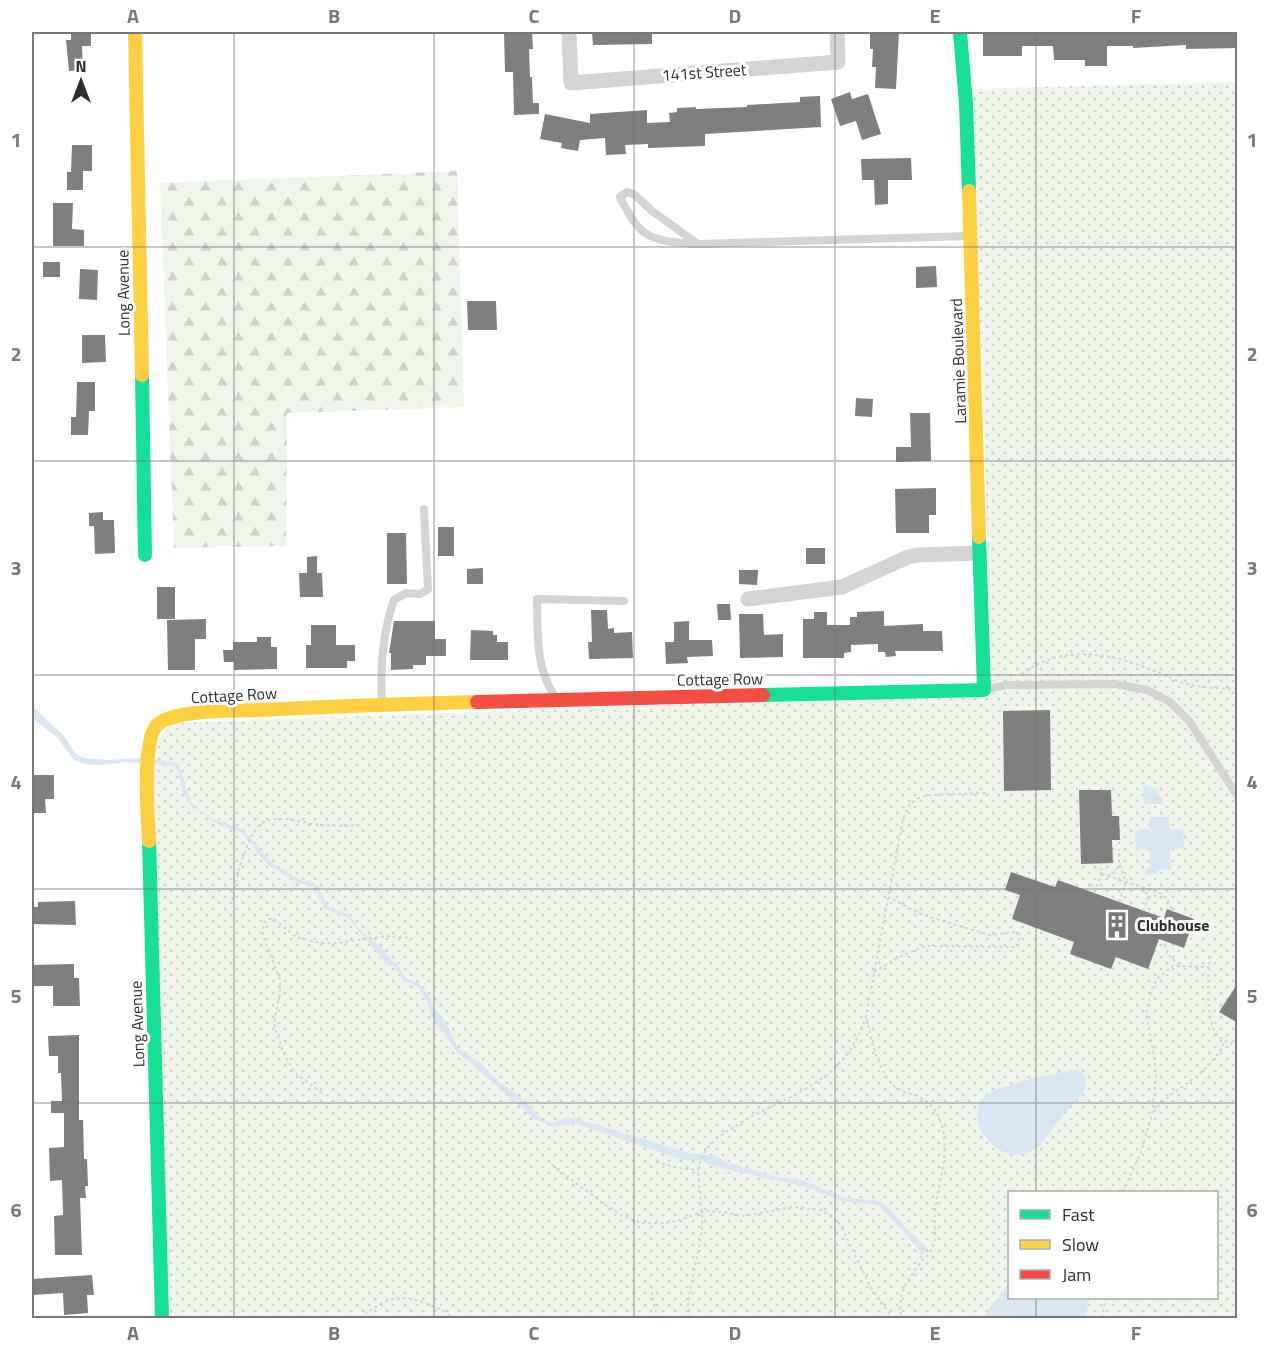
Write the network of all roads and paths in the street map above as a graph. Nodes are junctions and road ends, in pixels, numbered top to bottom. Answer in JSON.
{"nodes":[{"id":1,"x":135,"y":32,"type":"edge"},
{"id":2,"x":569,"y":32,"type":"edge"},
{"id":3,"x":837,"y":32,"type":"edge"},
{"id":4,"x":960,"y":32,"type":"edge"},
{"id":5,"x":970,"y":236,"type":"junction"},
{"id":6,"x":698,"y":244,"type":"junction"},
{"id":7,"x":424,"y":509,"type":"dead end"},
{"id":8,"x":980,"y":553,"type":"junction"},
{"id":9,"x":145,"y":555,"type":"dead end"},
{"id":10,"x":748,"y":599,"type":"dead end"},
{"id":11,"x":624,"y":601,"type":"dead end"},
{"id":12,"x":1007,"y":685,"type":"junction"},
{"id":13,"x":1238,"y":689,"type":"edge"},
{"id":14,"x":984,"y":690,"type":"junction"},
{"id":15,"x":558,"y":700,"type":"junction"},
{"id":16,"x":382,"y":705,"type":"junction"},
{"id":17,"x":154,"y":729,"type":"joint"},
{"id":18,"x":986,"y":793,"type":"dead end"},
{"id":19,"x":1238,"y":797,"type":"edge"},
{"id":20,"x":362,"y":825,"type":"dead end"},
{"id":21,"x":1119,"y":849,"type":"dead end"},
{"id":22,"x":1119,"y":864,"type":"junction"},
{"id":23,"x":1101,"y":868,"type":"dead end"},
{"id":24,"x":1102,"y":874,"type":"junction"},
{"id":25,"x":1107,"y":876,"type":"junction"},
{"id":26,"x":1126,"y":882,"type":"junction"},
{"id":27,"x":1090,"y":885,"type":"dead end"},
{"id":28,"x":1143,"y":888,"type":"junction"},
{"id":29,"x":1162,"y":894,"type":"junction"},
{"id":30,"x":888,"y":897,"type":"junction"},
{"id":31,"x":1148,"y":899,"type":"junction"},
{"id":32,"x":232,"y":900,"type":"dead end"},
{"id":33,"x":1119,"y":902,"type":"dead end"},
{"id":34,"x":1143,"y":911,"type":"dead end"},
{"id":35,"x":1173,"y":912,"type":"dead end"},
{"id":36,"x":411,"y":938,"type":"dead end"},
{"id":37,"x":1165,"y":944,"type":"dead end"},
{"id":38,"x":1210,"y":956,"type":"dead end"},
{"id":39,"x":1179,"y":966,"type":"junction"},
{"id":40,"x":1209,"y":967,"type":"junction"},
{"id":41,"x":874,"y":972,"type":"junction"},
{"id":42,"x":866,"y":1016,"type":"junction"},
{"id":43,"x":1225,"y":1041,"type":"junction"},
{"id":44,"x":1238,"y":1046,"type":"edge"},
{"id":45,"x":322,"y":1093,"type":"dead end"},
{"id":46,"x":1152,"y":1115,"type":"junction"},
{"id":47,"x":656,"y":1162,"type":"dead end"},
{"id":48,"x":552,"y":1165,"type":"dead end"},
{"id":49,"x":698,"y":1170,"type":"junction"},
{"id":50,"x":1123,"y":1191,"type":"edge"},
{"id":51,"x":702,"y":1211,"type":"junction"},
{"id":52,"x":652,"y":1292,"type":"dead end"},
{"id":53,"x":1106,"y":1299,"type":"edge"},
{"id":54,"x":162,"y":1318,"type":"edge"},
{"id":55,"x":360,"y":1318,"type":"edge"},
{"id":56,"x":452,"y":1318,"type":"edge"},
{"id":57,"x":657,"y":1318,"type":"edge"},
{"id":58,"x":691,"y":1318,"type":"edge"},
{"id":59,"x":892,"y":1318,"type":"edge"},
{"id":60,"x":901,"y":1318,"type":"edge"},
{"id":61,"x":1102,"y":1318,"type":"edge"}],
"edges":[{"from":1,"to":9,"type":"street","name":"Long Avenue"},
{"from":2,"to":3,"type":"street","name":"141st Street"},
{"from":4,"to":5,"type":"street","name":"Laramie Boulevard"},
{"from":5,"to":6,"type":"lane"},
{"from":5,"to":8,"type":"street","name":"Laramie Boulevard"},
{"from":6,"to":6,"type":"lane"},
{"from":7,"to":16,"type":"lane"},
{"from":8,"to":10,"type":"street"},
{"from":8,"to":14,"type":"street","name":"Laramie Boulevard"},
{"from":11,"to":15,"type":"lane"},
{"from":12,"to":13,"type":"path"},
{"from":12,"to":14,"type":"lane","name":"Cottage Row"},
{"from":12,"to":19,"type":"lane","name":"Cottage Row"},
{"from":14,"to":15,"type":"street","name":"Cottage Row"},
{"from":15,"to":16,"type":"street","name":"Cottage Row"},
{"from":16,"to":17,"type":"street","name":"Cottage Row"},
{"from":17,"to":54,"type":"street","name":"Long Avenue"},
{"from":18,"to":30,"type":"path"},
{"from":20,"to":32,"type":"path"},
{"from":21,"to":22,"type":"path"},
{"from":22,"to":25,"type":"path"},
{"from":22,"to":26,"type":"path"},
{"from":23,"to":24,"type":"path"},
{"from":24,"to":25,"type":"path"},
{"from":24,"to":27,"type":"path"},
{"from":25,"to":26,"type":"path"},
{"from":26,"to":28,"type":"path"},
{"from":26,"to":33,"type":"path"},
{"from":28,"to":29,"type":"path"},
{"from":28,"to":31,"type":"path"},
{"from":29,"to":31,"type":"path"},
{"from":29,"to":35,"type":"path"},
{"from":30,"to":41,"type":"path"},
{"from":30,"to":41,"type":"path"},
{"from":31,"to":34,"type":"path"},
{"from":36,"to":45,"type":"path"},
{"from":37,"to":39,"type":"path"},
{"from":38,"to":40,"type":"path"},
{"from":39,"to":40,"type":"path"},
{"from":39,"to":46,"type":"path"},
{"from":40,"to":43,"type":"path"},
{"from":41,"to":42,"type":"path"},
{"from":42,"to":49,"type":"path"},
{"from":42,"to":60,"type":"path"},
{"from":43,"to":44,"type":"path"},
{"from":43,"to":46,"type":"path"},
{"from":46,"to":50,"type":"path"},
{"from":47,"to":49,"type":"path"},
{"from":48,"to":51,"type":"path"},
{"from":49,"to":51,"type":"path"},
{"from":51,"to":58,"type":"path"},
{"from":51,"to":59,"type":"path"},
{"from":52,"to":57,"type":"path"},
{"from":53,"to":61,"type":"path"},
{"from":55,"to":56,"type":"path"}]}
